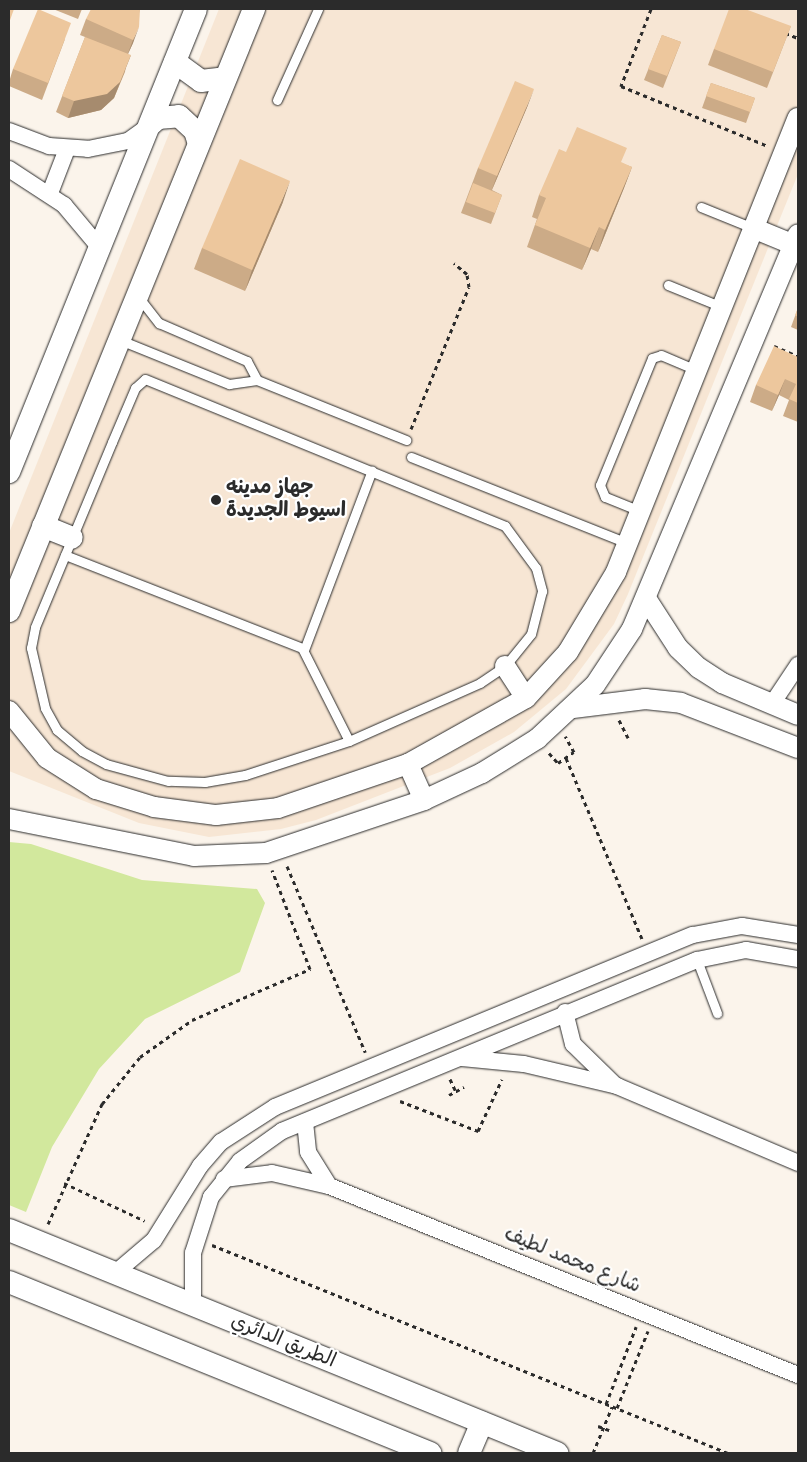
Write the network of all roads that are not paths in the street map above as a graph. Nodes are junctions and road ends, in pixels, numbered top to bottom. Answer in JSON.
{"nodes":[{"id":1,"x":254,"y":9,"type":"edge"},
{"id":2,"x":318,"y":9,"type":"edge"},
{"id":3,"x":189,"y":13,"type":"edge"},
{"id":4,"x":175,"y":62,"type":"junction"},
{"id":5,"x":225,"y":78,"type":"junction"},
{"id":6,"x":277,"y":100,"type":"dead end"},
{"id":7,"x":798,"y":118,"type":"edge"},
{"id":8,"x":150,"y":125,"type":"junction"},
{"id":9,"x":9,"y":131,"type":"edge"},
{"id":10,"x":198,"y":141,"type":"junction"},
{"id":11,"x":67,"y":149,"type":"junction"},
{"id":12,"x":9,"y":169,"type":"edge"},
{"id":13,"x":50,"y":193,"type":"junction"},
{"id":14,"x":701,"y":207,"type":"dead end"},
{"id":15,"x":753,"y":228,"type":"junction"},
{"id":16,"x":796,"y":239,"type":"edge"},
{"id":17,"x":100,"y":248,"type":"junction"},
{"id":18,"x":668,"y":284,"type":"dead end"},
{"id":19,"x":138,"y":291,"type":"junction"},
{"id":20,"x":722,"y":307,"type":"junction"},
{"id":21,"x":119,"y":340,"type":"junction"},
{"id":22,"x":696,"y":370,"type":"junction"},
{"id":23,"x":257,"y":380,"type":"junction"},
{"id":24,"x":406,"y":440,"type":"road end"},
{"id":25,"x":411,"y":457,"type":"dead end"},
{"id":26,"x":372,"y":470,"type":"junction"},
{"id":27,"x":9,"y":472,"type":"edge"},
{"id":28,"x":640,"y":511,"type":"junction"},
{"id":29,"x":43,"y":526,"type":"junction"},
{"id":30,"x":627,"y":543,"type":"junction"},
{"id":31,"x":69,"y":547,"type":"junction"},
{"id":32,"x":647,"y":600,"type":"junction"},
{"id":33,"x":9,"y":611,"type":"edge"},
{"id":34,"x":304,"y":650,"type":"junction"},
{"id":35,"x":505,"y":666,"type":"junction"},
{"id":36,"x":798,"y":666,"type":"edge"},
{"id":37,"x":526,"y":698,"type":"junction"},
{"id":38,"x":772,"y":704,"type":"junction"},
{"id":39,"x":573,"y":708,"type":"junction"},
{"id":40,"x":9,"y":711,"type":"edge"},
{"id":41,"x":798,"y":715,"type":"edge"},
{"id":42,"x":349,"y":741,"type":"junction"},
{"id":43,"x":798,"y":748,"type":"edge"},
{"id":44,"x":408,"y":764,"type":"junction"},
{"id":45,"x":424,"y":800,"type":"junction"},
{"id":46,"x":9,"y":819,"type":"edge"},
{"id":47,"x":768,"y":927,"type":"junction"},
{"id":48,"x":798,"y":935,"type":"edge"},
{"id":49,"x":762,"y":950,"type":"junction"},
{"id":50,"x":798,"y":959,"type":"edge"},
{"id":51,"x":698,"y":960,"type":"junction"},
{"id":52,"x":565,"y":1012,"type":"junction"},
{"id":53,"x":718,"y":1013,"type":"dead end"},
{"id":54,"x":456,"y":1057,"type":"junction"},
{"id":55,"x":617,"y":1086,"type":"junction"},
{"id":56,"x":305,"y":1122,"type":"junction"},
{"id":57,"x":798,"y":1163,"type":"edge"},
{"id":58,"x":224,"y":1180,"type":"junction"},
{"id":59,"x":329,"y":1186,"type":"junction"},
{"id":60,"x":9,"y":1230,"type":"edge"},
{"id":61,"x":114,"y":1274,"type":"junction"},
{"id":62,"x":9,"y":1282,"type":"edge"},
{"id":63,"x":193,"y":1306,"type":"junction"},
{"id":64,"x":798,"y":1375,"type":"edge"},
{"id":65,"x":482,"y":1423,"type":"junction"},
{"id":66,"x":431,"y":1453,"type":"edge"},
{"id":67,"x":469,"y":1453,"type":"edge"},
{"id":68,"x":557,"y":1453,"type":"edge"}],
"edges":[{"from":1,"to":5,"type":"main road"},
{"from":2,"to":6,"type":"lane"},
{"from":3,"to":4,"type":"main road"},
{"from":4,"to":5,"type":"main road"},
{"from":4,"to":8,"type":"main road"},
{"from":5,"to":10,"type":"main road"},
{"from":7,"to":15,"type":"street"},
{"from":8,"to":10,"type":"main road"},
{"from":8,"to":11,"type":"street"},
{"from":8,"to":17,"type":"main road"},
{"from":9,"to":11,"type":"street"},
{"from":10,"to":19,"type":"main road"},
{"from":11,"to":13,"type":"street"},
{"from":12,"to":13,"type":"street"},
{"from":13,"to":17,"type":"street"},
{"from":14,"to":15,"type":"lane"},
{"from":15,"to":16,"type":"street"},
{"from":15,"to":20,"type":"street"},
{"from":16,"to":32,"type":"street"},
{"from":17,"to":27,"type":"main road"},
{"from":18,"to":20,"type":"lane"},
{"from":19,"to":21,"type":"main road"},
{"from":19,"to":23,"type":"lane"},
{"from":20,"to":22,"type":"street"},
{"from":21,"to":23,"type":"lane"},
{"from":21,"to":29,"type":"main road"},
{"from":22,"to":28,"type":"street"},
{"from":22,"to":28,"type":"lane"},
{"from":23,"to":24,"type":"lane"},
{"from":25,"to":30,"type":"lane"},
{"from":26,"to":31,"type":"lane"},
{"from":26,"to":34,"type":"lane"},
{"from":26,"to":35,"type":"lane"},
{"from":28,"to":30,"type":"street"},
{"from":29,"to":31,"type":"main road"},
{"from":29,"to":33,"type":"main road"},
{"from":30,"to":37,"type":"street"},
{"from":31,"to":34,"type":"lane"},
{"from":31,"to":42,"type":"lane"},
{"from":32,"to":38,"type":"street"},
{"from":32,"to":39,"type":"street"},
{"from":34,"to":42,"type":"lane"},
{"from":35,"to":37,"type":"street"},
{"from":35,"to":42,"type":"lane"},
{"from":36,"to":38,"type":"street"},
{"from":37,"to":44,"type":"street"},
{"from":38,"to":41,"type":"street"},
{"from":39,"to":43,"type":"street"},
{"from":39,"to":45,"type":"street"},
{"from":40,"to":44,"type":"street"},
{"from":44,"to":45,"type":"street"},
{"from":45,"to":46,"type":"street"},
{"from":47,"to":48,"type":"street"},
{"from":47,"to":49,"type":"street"},
{"from":47,"to":61,"type":"street"},
{"from":49,"to":50,"type":"street"},
{"from":49,"to":51,"type":"street"},
{"from":51,"to":52,"type":"street"},
{"from":51,"to":53,"type":"lane"},
{"from":52,"to":54,"type":"street"},
{"from":52,"to":55,"type":"street"},
{"from":54,"to":55,"type":"street"},
{"from":54,"to":56,"type":"street"},
{"from":55,"to":57,"type":"street"},
{"from":56,"to":58,"type":"street"},
{"from":56,"to":59,"type":"street"},
{"from":58,"to":59,"type":"street","name":"شارع محمد لطيف"},
{"from":58,"to":63,"type":"street"},
{"from":59,"to":64,"type":"street","name":"شارع محمد لطيف"},
{"from":60,"to":61,"type":"main road","name":"الطريق الدائري"},
{"from":61,"to":63,"type":"main road","name":"الطريق الدائري"},
{"from":62,"to":66,"type":"main road"},
{"from":63,"to":65,"type":"main road","name":"الطريق الدائري"},
{"from":65,"to":67,"type":"main road"},
{"from":65,"to":68,"type":"main road","name":"الطريق الدائري"}]}
